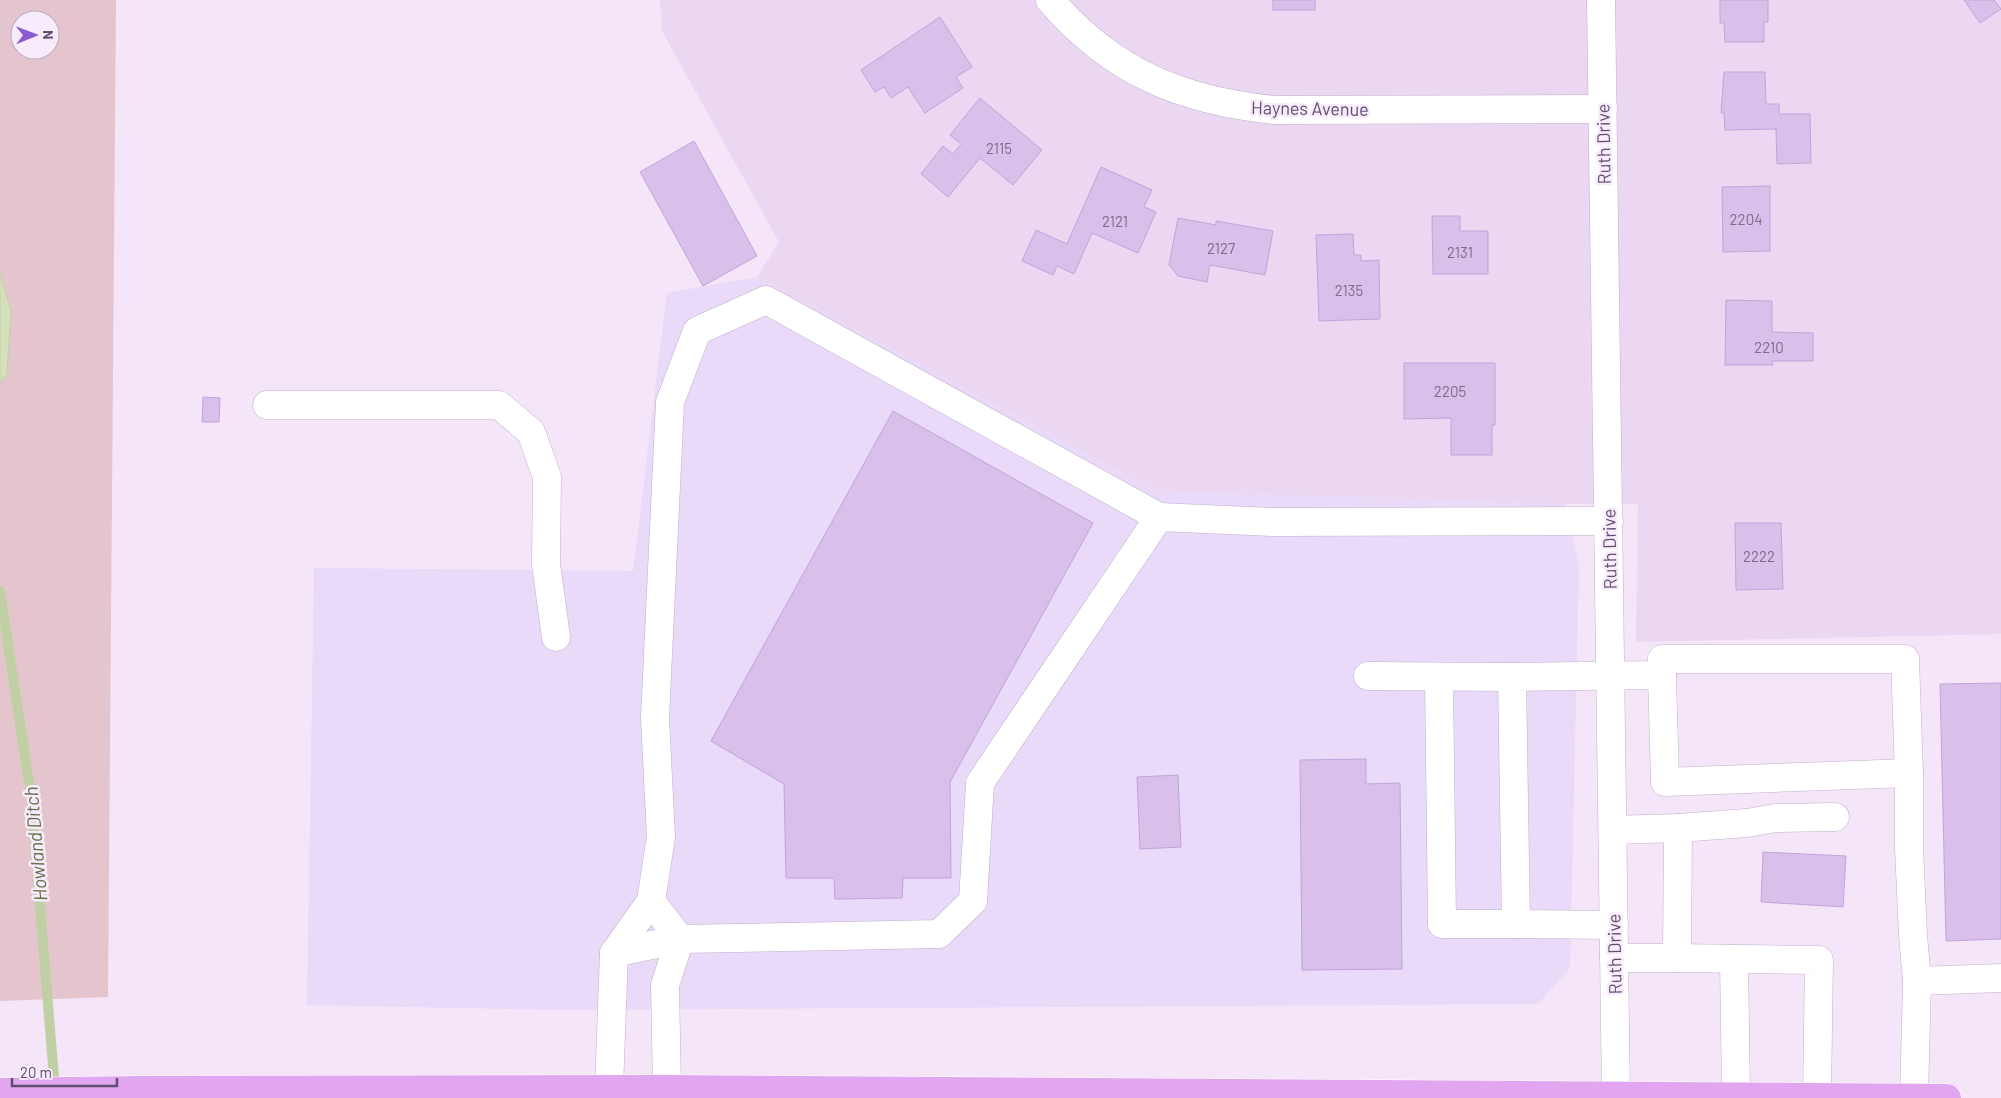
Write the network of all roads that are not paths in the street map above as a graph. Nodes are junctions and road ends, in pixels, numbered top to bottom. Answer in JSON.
{"nodes":[{"id":1,"x":1050,"y":0,"type":"edge"},
{"id":2,"x":1601,"y":0,"type":"edge"},
{"id":3,"x":1603,"y":109,"type":"junction"},
{"id":4,"x":267,"y":405,"type":"dead end"},
{"id":5,"x":1159,"y":516,"type":"junction"},
{"id":6,"x":1609,"y":521,"type":"junction"},
{"id":7,"x":556,"y":637,"type":"dead end"},
{"id":8,"x":1611,"y":675,"type":"junction"},
{"id":9,"x":1662,"y":675,"type":"junction"},
{"id":10,"x":1368,"y":676,"type":"dead end"},
{"id":11,"x":1439,"y":677,"type":"junction"},
{"id":12,"x":1512,"y":677,"type":"junction"},
{"id":13,"x":1909,"y":773,"type":"junction"},
{"id":14,"x":1835,"y":817,"type":"dead end"},
{"id":15,"x":1678,"y":828,"type":"junction"},
{"id":16,"x":1613,"y":830,"type":"junction"},
{"id":17,"x":651,"y":900,"type":"junction"},
{"id":18,"x":1516,"y":924,"type":"junction"},
{"id":19,"x":1614,"y":925,"type":"junction"},
{"id":20,"x":680,"y":940,"type":"junction"},
{"id":21,"x":614,"y":953,"type":"junction"},
{"id":22,"x":1614,"y":958,"type":"junction"},
{"id":23,"x":1677,"y":958,"type":"junction"},
{"id":24,"x":1734,"y":959,"type":"junction"},
{"id":25,"x":2001,"y":978,"type":"edge"},
{"id":26,"x":1917,"y":981,"type":"junction"},
{"id":27,"x":667,"y":1089,"type":"junction"},
{"id":28,"x":609,"y":1090,"type":"junction"},
{"id":29,"x":0,"y":1092,"type":"edge"},
{"id":30,"x":1616,"y":1096,"type":"edge"},
{"id":31,"x":1736,"y":1096,"type":"junction"},
{"id":32,"x":1817,"y":1096,"type":"junction"},
{"id":33,"x":1914,"y":1097,"type":"edge"},
{"id":34,"x":1947,"y":1098,"type":"edge"}],
"edges":[{"from":1,"to":3,"type":"street","name":"Haynes Avenue"},
{"from":2,"to":3,"type":"street","name":"Ruth Drive"},
{"from":3,"to":6,"type":"street","name":"Ruth Drive"},
{"from":4,"to":7,"type":"street"},
{"from":5,"to":6,"type":"street"},
{"from":5,"to":17,"type":"street"},
{"from":5,"to":20,"type":"street"},
{"from":6,"to":8,"type":"street","name":"Ruth Drive"},
{"from":8,"to":9,"type":"street"},
{"from":8,"to":12,"type":"street"},
{"from":8,"to":16,"type":"street","name":"Ruth Drive"},
{"from":9,"to":13,"type":"street"},
{"from":9,"to":13,"type":"street"},
{"from":10,"to":11,"type":"street"},
{"from":11,"to":12,"type":"street"},
{"from":11,"to":18,"type":"street"},
{"from":12,"to":18,"type":"street"},
{"from":13,"to":26,"type":"street"},
{"from":14,"to":15,"type":"street"},
{"from":15,"to":16,"type":"street"},
{"from":15,"to":23,"type":"street"},
{"from":16,"to":19,"type":"street","name":"Ruth Drive"},
{"from":17,"to":20,"type":"street"},
{"from":17,"to":21,"type":"street"},
{"from":18,"to":19,"type":"street"},
{"from":19,"to":22,"type":"street","name":"Ruth Drive"},
{"from":20,"to":21,"type":"street"},
{"from":20,"to":27,"type":"street"},
{"from":21,"to":28,"type":"street"},
{"from":22,"to":23,"type":"street"},
{"from":22,"to":30,"type":"street","name":"Ruth Drive"},
{"from":23,"to":24,"type":"street"},
{"from":24,"to":31,"type":"street"},
{"from":24,"to":32,"type":"street"},
{"from":25,"to":26,"type":"street"},
{"from":26,"to":33,"type":"street"},
{"from":27,"to":28,"type":"main road"},
{"from":27,"to":30,"type":"main road"},
{"from":28,"to":29,"type":"main road"},
{"from":30,"to":31,"type":"main road"},
{"from":31,"to":32,"type":"main road"},
{"from":32,"to":33,"type":"main road"},
{"from":33,"to":34,"type":"main road"}]}
